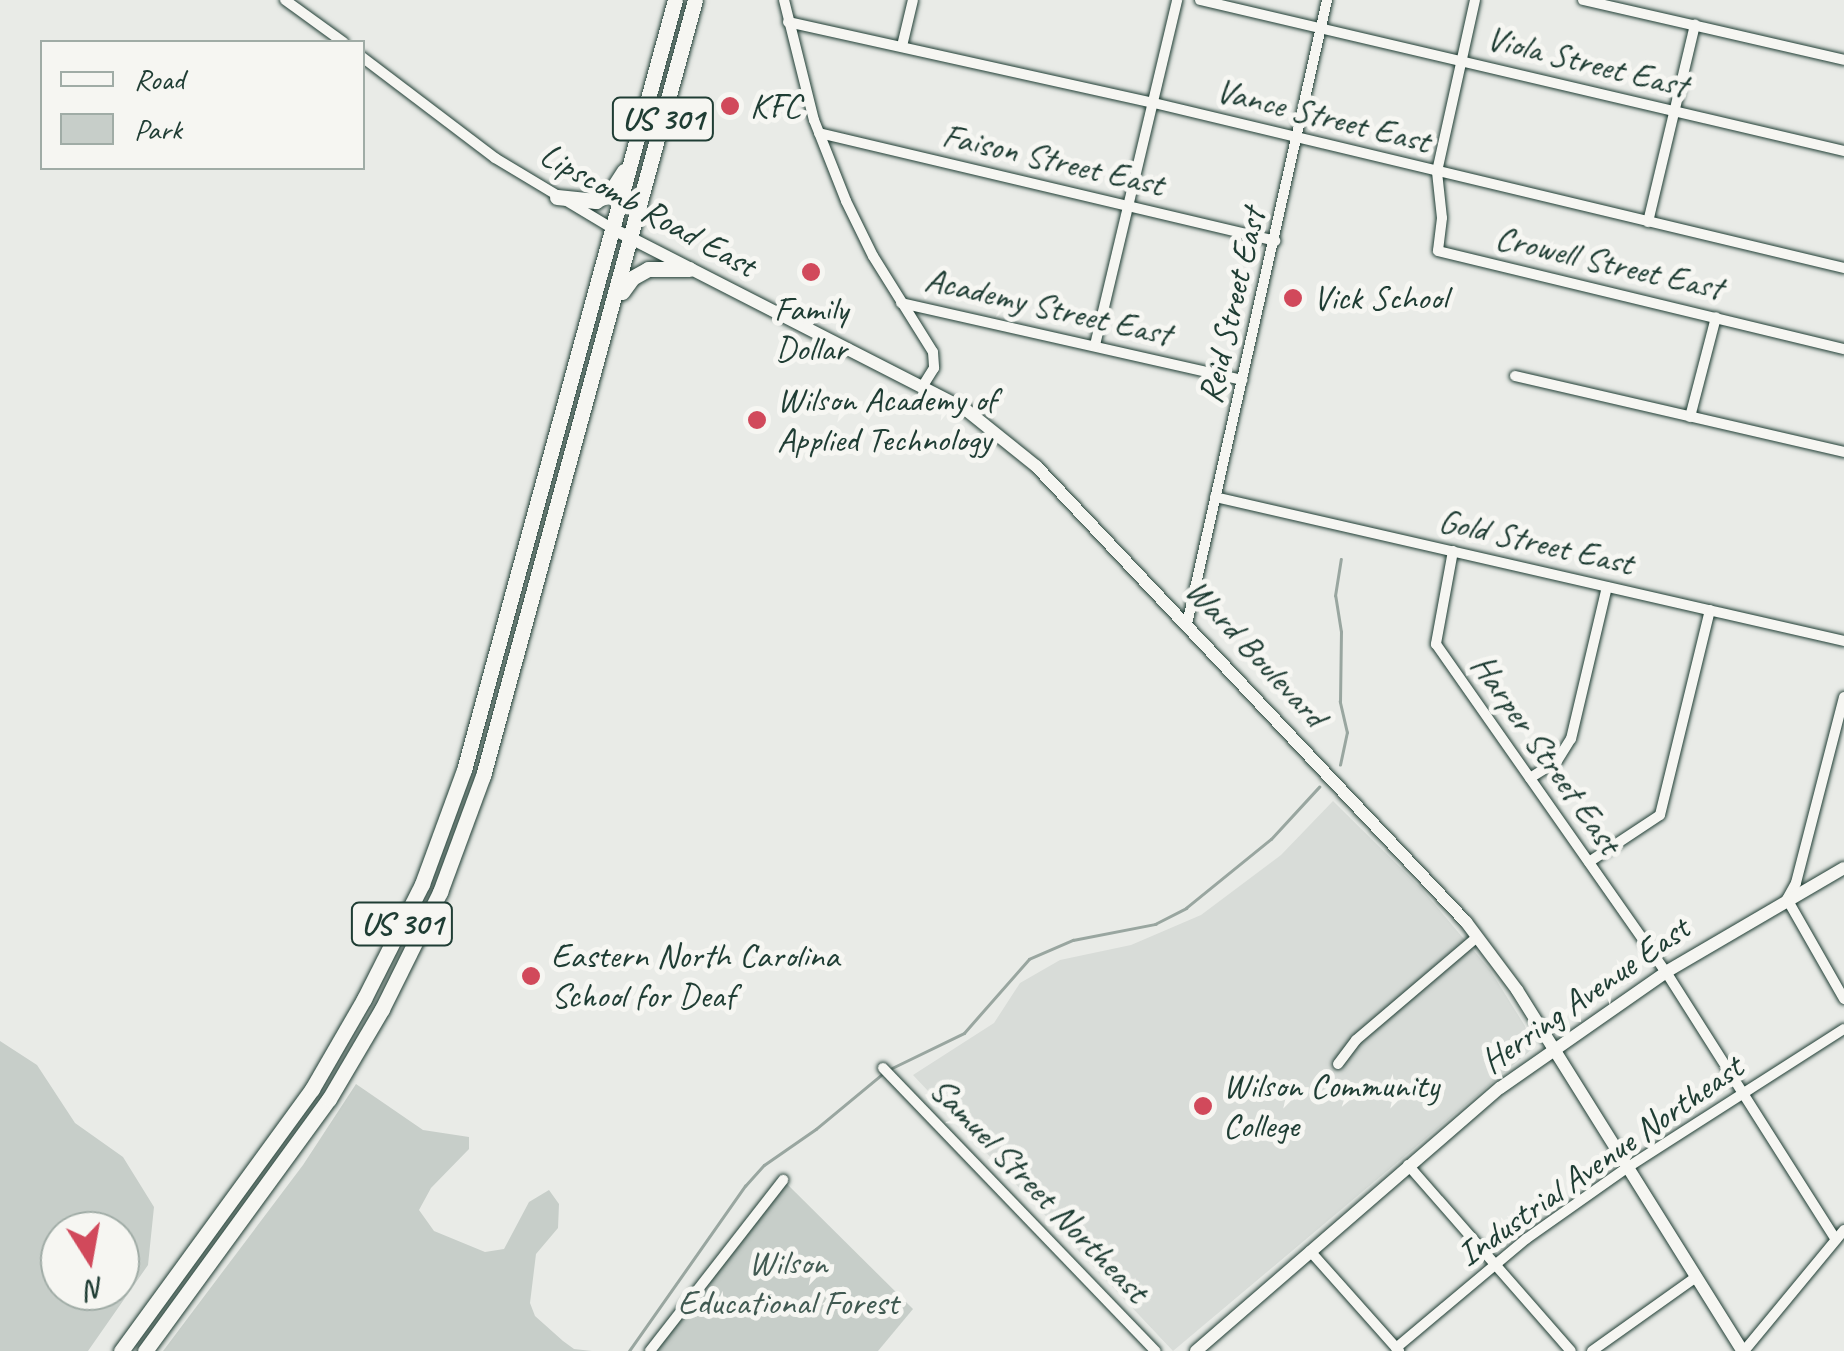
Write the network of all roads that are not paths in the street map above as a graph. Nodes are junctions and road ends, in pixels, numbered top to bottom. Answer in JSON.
{"nodes":[{"id":1,"x":285,"y":0,"type":"edge"},
{"id":2,"x":675,"y":0,"type":"edge"},
{"id":3,"x":695,"y":0,"type":"edge"},
{"id":4,"x":784,"y":0,"type":"edge"},
{"id":5,"x":913,"y":0,"type":"edge"},
{"id":6,"x":1177,"y":0,"type":"edge"},
{"id":7,"x":1200,"y":0,"type":"edge"},
{"id":8,"x":1327,"y":0,"type":"edge"},
{"id":9,"x":1475,"y":0,"type":"edge"},
{"id":10,"x":1582,"y":0,"type":"edge"},
{"id":11,"x":788,"y":22,"type":"junction"},
{"id":12,"x":1695,"y":25,"type":"junction"},
{"id":13,"x":1322,"y":26,"type":"junction"},
{"id":14,"x":340,"y":40,"type":"edge"},
{"id":15,"x":902,"y":46,"type":"junction"},
{"id":16,"x":365,"y":58,"type":"edge"},
{"id":17,"x":1462,"y":60,"type":"junction"},
{"id":18,"x":1844,"y":60,"type":"edge"},
{"id":19,"x":1154,"y":104,"type":"junction"},
{"id":20,"x":1673,"y":111,"type":"junction"},
{"id":21,"x":819,"y":133,"type":"junction"},
{"id":22,"x":1299,"y":139,"type":"junction"},
{"id":23,"x":1844,"y":152,"type":"edge"},
{"id":24,"x":633,"y":155,"type":"junction"},
{"id":25,"x":1437,"y":172,"type":"junction"},
{"id":26,"x":557,"y":198,"type":"junction"},
{"id":27,"x":1131,"y":207,"type":"junction"},
{"id":28,"x":1648,"y":222,"type":"junction"},
{"id":29,"x":613,"y":230,"type":"junction"},
{"id":30,"x":631,"y":239,"type":"junction"},
{"id":31,"x":1275,"y":241,"type":"junction"},
{"id":32,"x":1844,"y":268,"type":"edge"},
{"id":33,"x":688,"y":269,"type":"junction"},
{"id":34,"x":901,"y":302,"type":"junction"},
{"id":35,"x":614,"y":304,"type":"junction"},
{"id":36,"x":1716,"y":317,"type":"junction"},
{"id":37,"x":1095,"y":345,"type":"junction"},
{"id":38,"x":1844,"y":348,"type":"edge"},
{"id":39,"x":1515,"y":376,"type":"dead end"},
{"id":40,"x":1242,"y":380,"type":"junction"},
{"id":41,"x":922,"y":387,"type":"junction"},
{"id":42,"x":1690,"y":417,"type":"junction"},
{"id":43,"x":1844,"y":452,"type":"edge"},
{"id":44,"x":1215,"y":497,"type":"junction"},
{"id":45,"x":1453,"y":551,"type":"junction"},
{"id":46,"x":1607,"y":587,"type":"junction"},
{"id":47,"x":1710,"y":610,"type":"junction"},
{"id":48,"x":1187,"y":624,"type":"junction"},
{"id":49,"x":1844,"y":640,"type":"edge"},
{"id":50,"x":1844,"y":697,"type":"edge"},
{"id":51,"x":1530,"y":778,"type":"junction"},
{"id":52,"x":1589,"y":862,"type":"junction"},
{"id":53,"x":1844,"y":868,"type":"edge"},
{"id":54,"x":1787,"y":900,"type":"junction"},
{"id":55,"x":1478,"y":937,"type":"junction"},
{"id":56,"x":1666,"y":972,"type":"junction"},
{"id":57,"x":1844,"y":999,"type":"edge"},
{"id":58,"x":1844,"y":1029,"type":"edge"},
{"id":59,"x":1554,"y":1049,"type":"junction"},
{"id":60,"x":1338,"y":1064,"type":"dead end"},
{"id":61,"x":883,"y":1068,"type":"dead end"},
{"id":62,"x":1743,"y":1093,"type":"junction"},
{"id":63,"x":1408,"y":1166,"type":"junction"},
{"id":64,"x":1628,"y":1167,"type":"junction"},
{"id":65,"x":783,"y":1180,"type":"dead end"},
{"id":66,"x":1840,"y":1235,"type":"edge"},
{"id":67,"x":1310,"y":1251,"type":"junction"},
{"id":68,"x":1493,"y":1264,"type":"junction"},
{"id":69,"x":1696,"y":1276,"type":"junction"},
{"id":70,"x":1397,"y":1350,"type":"edge"},
{"id":71,"x":121,"y":1351,"type":"edge"},
{"id":72,"x":145,"y":1351,"type":"edge"},
{"id":73,"x":650,"y":1351,"type":"edge"},
{"id":74,"x":1155,"y":1351,"type":"edge"},
{"id":75,"x":1196,"y":1351,"type":"edge"},
{"id":76,"x":1570,"y":1351,"type":"edge"},
{"id":77,"x":1592,"y":1351,"type":"edge"},
{"id":78,"x":1744,"y":1351,"type":"edge"}],
"edges":[{"from":1,"to":14,"type":"street"},
{"from":2,"to":24,"type":"highway","number":"US 301"},
{"from":3,"to":30,"type":"highway","number":"US 301"},
{"from":4,"to":11,"type":"street"},
{"from":5,"to":15,"type":"street"},
{"from":6,"to":19,"type":"street"},
{"from":7,"to":13,"type":"street","name":"Viola Street East"},
{"from":8,"to":13,"type":"street","name":"Reid Street East"},
{"from":9,"to":17,"type":"street"},
{"from":10,"to":12,"type":"street"},
{"from":11,"to":15,"type":"street","name":"Vance Street East"},
{"from":11,"to":21,"type":"street"},
{"from":12,"to":18,"type":"street"},
{"from":12,"to":20,"type":"street"},
{"from":13,"to":17,"type":"street","name":"Viola Street East"},
{"from":13,"to":22,"type":"street","name":"Reid Street East"},
{"from":15,"to":19,"type":"street","name":"Vance Street East"},
{"from":16,"to":26,"type":"street","name":"Lipscomb Road East"},
{"from":17,"to":20,"type":"street","name":"Viola Street East"},
{"from":17,"to":25,"type":"street"},
{"from":19,"to":22,"type":"street","name":"Vance Street East"},
{"from":19,"to":27,"type":"street"},
{"from":20,"to":23,"type":"street","name":"Viola Street East"},
{"from":20,"to":28,"type":"street"},
{"from":21,"to":27,"type":"street","name":"Faison Street East"},
{"from":21,"to":34,"type":"street"},
{"from":22,"to":25,"type":"street","name":"Vance Street East"},
{"from":22,"to":31,"type":"street","name":"Reid Street East"},
{"from":24,"to":26,"type":"highway"},
{"from":24,"to":29,"type":"highway","number":"US 301"},
{"from":25,"to":28,"type":"street","name":"Vance Street East"},
{"from":25,"to":36,"type":"street","name":"Crowell Street East"},
{"from":26,"to":29,"type":"street","name":"Lipscomb Road East"},
{"from":27,"to":31,"type":"street","name":"Faison Street East"},
{"from":27,"to":37,"type":"street"},
{"from":28,"to":32,"type":"street","name":"Vance Street East"},
{"from":29,"to":30,"type":"main road","name":"Lipscomb Road East"},
{"from":29,"to":71,"type":"highway","number":"US 301"},
{"from":30,"to":33,"type":"main road","name":"Lipscomb Road East"},
{"from":30,"to":35,"type":"highway","number":"US 301"},
{"from":31,"to":40,"type":"street","name":"Reid Street East"},
{"from":33,"to":35,"type":"highway"},
{"from":33,"to":41,"type":"main road","name":"Lipscomb Road East"},
{"from":34,"to":37,"type":"street","name":"Academy Street East"},
{"from":34,"to":41,"type":"street"},
{"from":35,"to":72,"type":"highway","number":"US 301"},
{"from":36,"to":38,"type":"street","name":"Crowell Street East"},
{"from":36,"to":42,"type":"street"},
{"from":37,"to":40,"type":"street","name":"Academy Street East"},
{"from":39,"to":42,"type":"street"},
{"from":40,"to":44,"type":"street","name":"Reid Street East"},
{"from":41,"to":48,"type":"main road","name":"Ward Boulevard"},
{"from":42,"to":43,"type":"street"},
{"from":44,"to":45,"type":"street","name":"Gold Street East"},
{"from":44,"to":48,"type":"street","name":"Reid Street East"},
{"from":45,"to":46,"type":"street","name":"Gold Street East"},
{"from":45,"to":51,"type":"street","name":"Harper Street East"},
{"from":46,"to":47,"type":"street","name":"Gold Street East"},
{"from":46,"to":51,"type":"street"},
{"from":47,"to":49,"type":"street","name":"Gold Street East"},
{"from":47,"to":52,"type":"street"},
{"from":48,"to":55,"type":"main road","name":"Ward Boulevard"},
{"from":50,"to":54,"type":"street"},
{"from":51,"to":52,"type":"street","name":"Harper Street East"},
{"from":52,"to":56,"type":"street","name":"Harper Street East"},
{"from":53,"to":54,"type":"main road","name":"Herring Avenue East"},
{"from":54,"to":56,"type":"main road","name":"Herring Avenue East"},
{"from":54,"to":57,"type":"street"},
{"from":55,"to":59,"type":"main road","name":"Ward Boulevard"},
{"from":55,"to":60,"type":"street"},
{"from":56,"to":59,"type":"main road","name":"Herring Avenue East"},
{"from":56,"to":62,"type":"street","name":"Harper Street East"},
{"from":58,"to":62,"type":"street","name":"Industrial Avenue Northeast"},
{"from":59,"to":63,"type":"main road","name":"Herring Avenue East"},
{"from":59,"to":64,"type":"main road","name":"Ward Boulevard"},
{"from":61,"to":74,"type":"street","name":"Samuel Street Northeast"},
{"from":62,"to":64,"type":"street","name":"Industrial Avenue Northeast"},
{"from":62,"to":66,"type":"street","name":"Harper Street East"},
{"from":63,"to":67,"type":"main road","name":"Herring Avenue East"},
{"from":63,"to":68,"type":"street"},
{"from":64,"to":68,"type":"street","name":"Industrial Avenue Northeast"},
{"from":64,"to":69,"type":"main road","name":"Ward Boulevard"},
{"from":65,"to":73,"type":"street"},
{"from":66,"to":78,"type":"street"},
{"from":67,"to":70,"type":"street"},
{"from":67,"to":75,"type":"main road","name":"Herring Avenue East"},
{"from":68,"to":70,"type":"street","name":"Industrial Avenue Northeast"},
{"from":68,"to":76,"type":"street"},
{"from":69,"to":77,"type":"street"},
{"from":69,"to":78,"type":"main road","name":"Ward Boulevard"}]}
